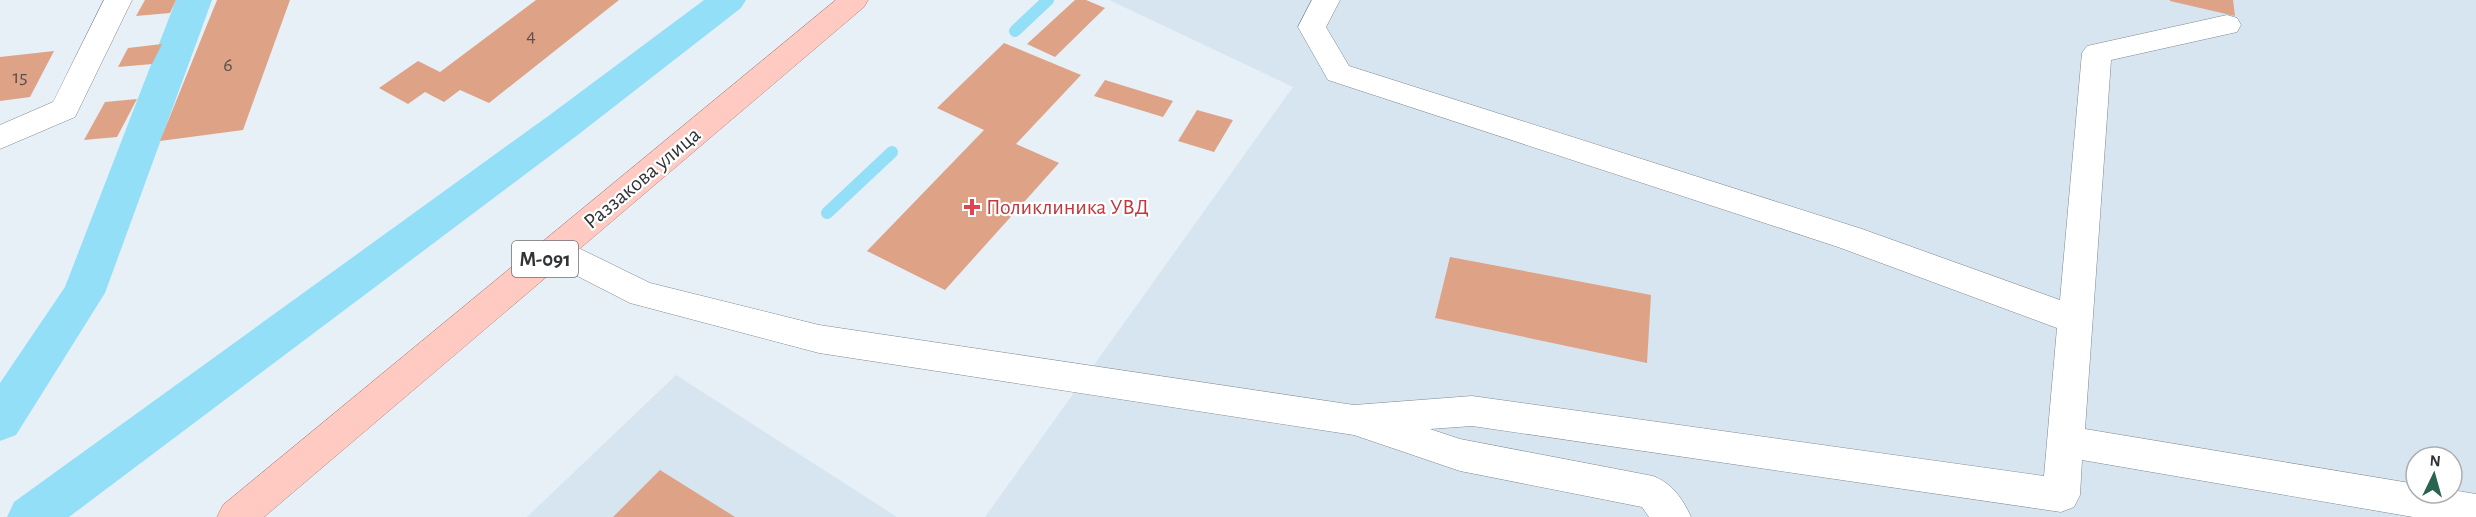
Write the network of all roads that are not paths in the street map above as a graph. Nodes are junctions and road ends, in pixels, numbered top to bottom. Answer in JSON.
{"nodes":[{"id":1,"x":118,"y":0,"type":"edge"},
{"id":2,"x":854,"y":0,"type":"edge"},
{"id":3,"x":1326,"y":0,"type":"edge"},
{"id":4,"x":2227,"y":25,"type":"dead end"},
{"id":5,"x":0,"y":138,"type":"edge"},
{"id":6,"x":556,"y":250,"type":"junction"},
{"id":7,"x":2075,"y":320,"type":"junction"},
{"id":8,"x":1354,"y":420,"type":"junction"},
{"id":9,"x":2065,"y":441,"type":"junction"},
{"id":10,"x":2476,"y":511,"type":"edge"},
{"id":11,"x":236,"y":517,"type":"edge"},
{"id":12,"x":1671,"y":517,"type":"edge"}],
"edges":[{"from":1,"to":5,"type":"street"},
{"from":2,"to":6,"type":"main road","name":"Раззакова улица","number":"М-091"},
{"from":3,"to":7,"type":"street"},
{"from":4,"to":7,"type":"street"},
{"from":6,"to":8,"type":"street"},
{"from":6,"to":11,"type":"main road","name":"Раззакова улица","number":"М-091"},
{"from":7,"to":9,"type":"street"},
{"from":8,"to":9,"type":"street"},
{"from":8,"to":12,"type":"street"},
{"from":9,"to":10,"type":"street"}]}
